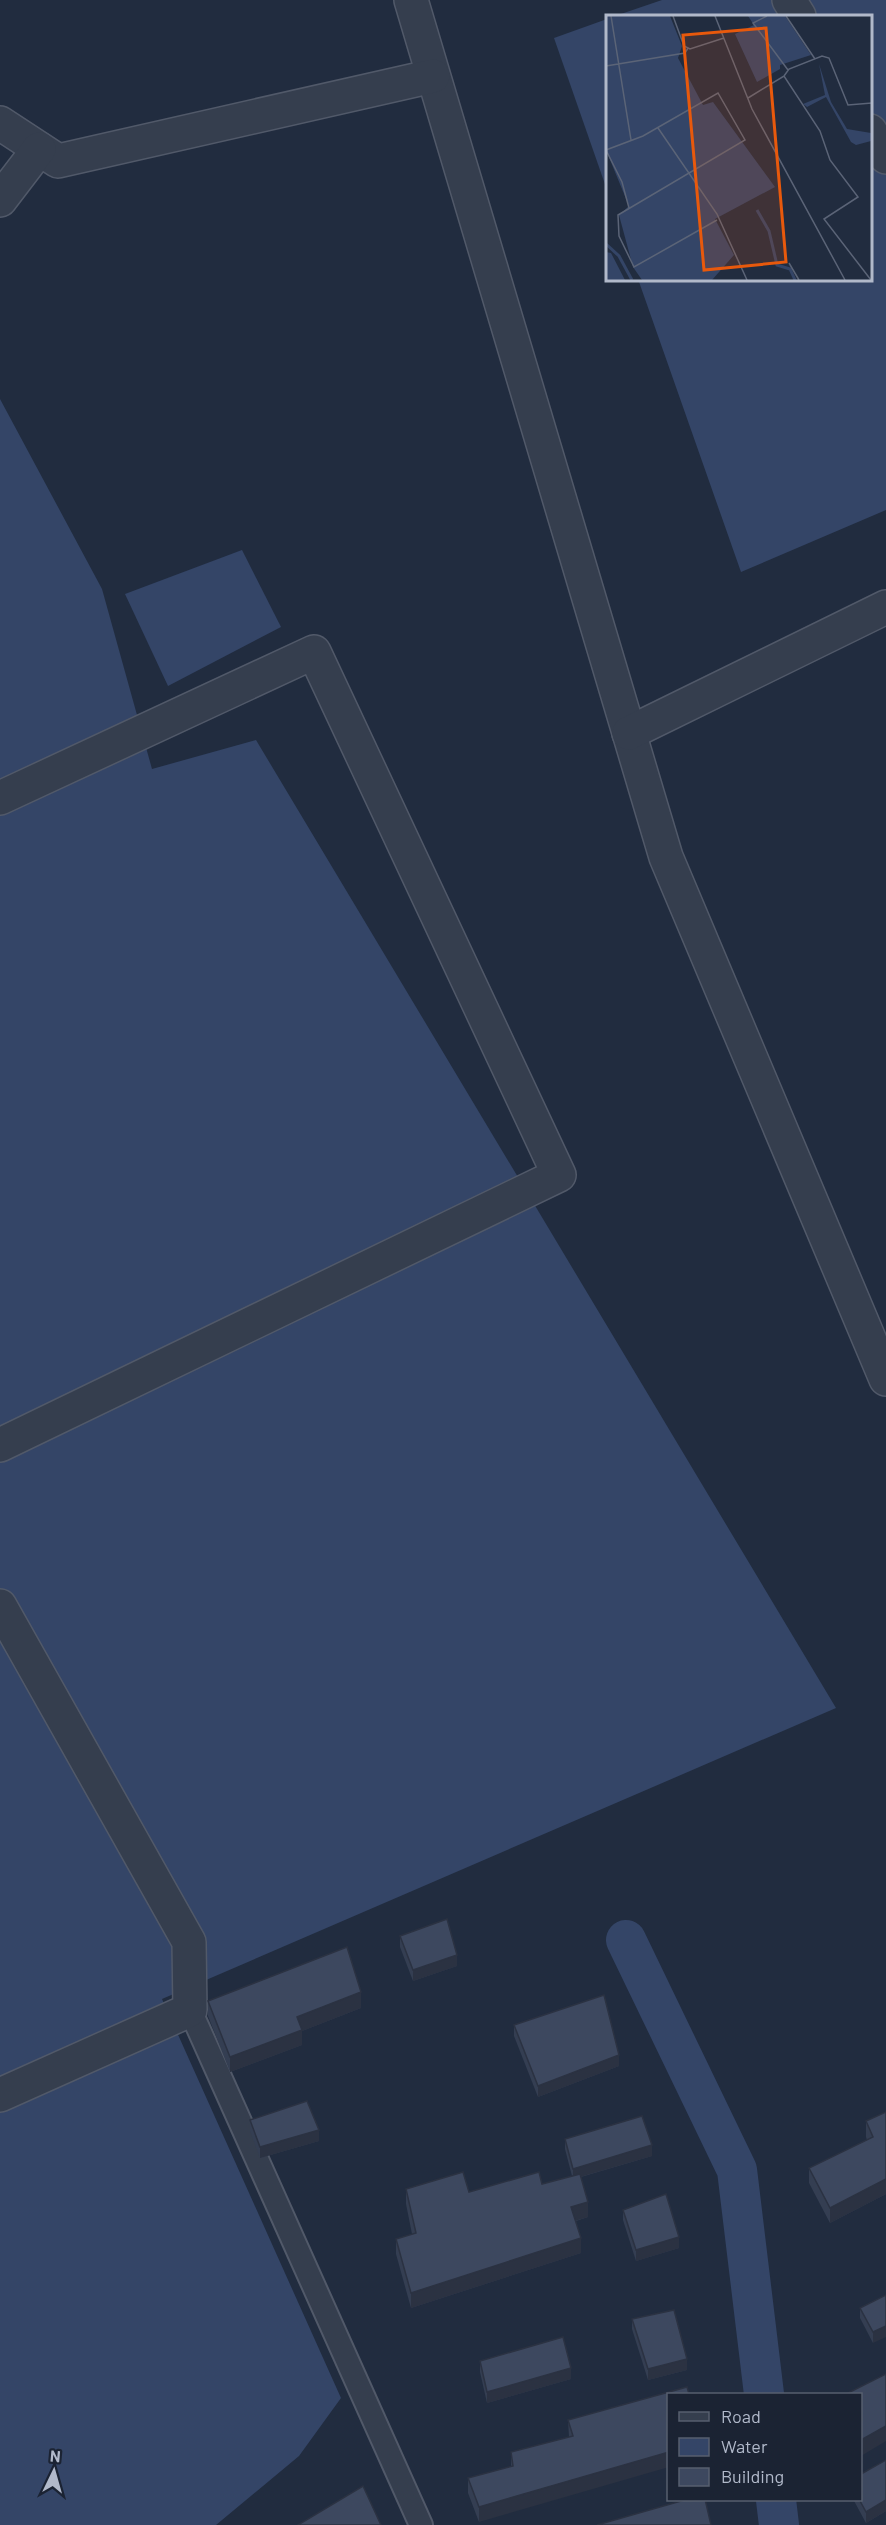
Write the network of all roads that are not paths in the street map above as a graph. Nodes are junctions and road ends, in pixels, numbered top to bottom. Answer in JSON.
{"nodes":[{"id":1,"x":411,"y":0,"type":"edge"},
{"id":2,"x":789,"y":0,"type":"edge"},
{"id":3,"x":798,"y":15,"type":"edge"},
{"id":4,"x":433,"y":76,"type":"junction"},
{"id":5,"x":0,"y":123,"type":"edge"},
{"id":6,"x":871,"y":132,"type":"edge"},
{"id":7,"x":39,"y":149,"type":"junction"},
{"id":8,"x":886,"y":157,"type":"edge"},
{"id":9,"x":0,"y":200,"type":"edge"},
{"id":10,"x":886,"y":607,"type":"edge"},
{"id":11,"x":629,"y":733,"type":"junction"},
{"id":12,"x":0,"y":798,"type":"edge"},
{"id":13,"x":886,"y":1379,"type":"edge"},
{"id":14,"x":0,"y":1445,"type":"edge"},
{"id":15,"x":0,"y":1606,"type":"edge"},
{"id":16,"x":190,"y":2010,"type":"junction"},
{"id":17,"x":0,"y":2095,"type":"edge"},
{"id":18,"x":421,"y":2525,"type":"edge"}],
"edges":[{"from":1,"to":4,"type":"street"},
{"from":2,"to":3,"type":"street"},
{"from":4,"to":7,"type":"street"},
{"from":4,"to":11,"type":"street"},
{"from":5,"to":7,"type":"street"},
{"from":6,"to":8,"type":"street"},
{"from":7,"to":9,"type":"street"},
{"from":10,"to":11,"type":"street"},
{"from":11,"to":13,"type":"street"},
{"from":12,"to":14,"type":"street"},
{"from":15,"to":16,"type":"street"},
{"from":16,"to":17,"type":"street"},
{"from":16,"to":18,"type":"lane"}]}
